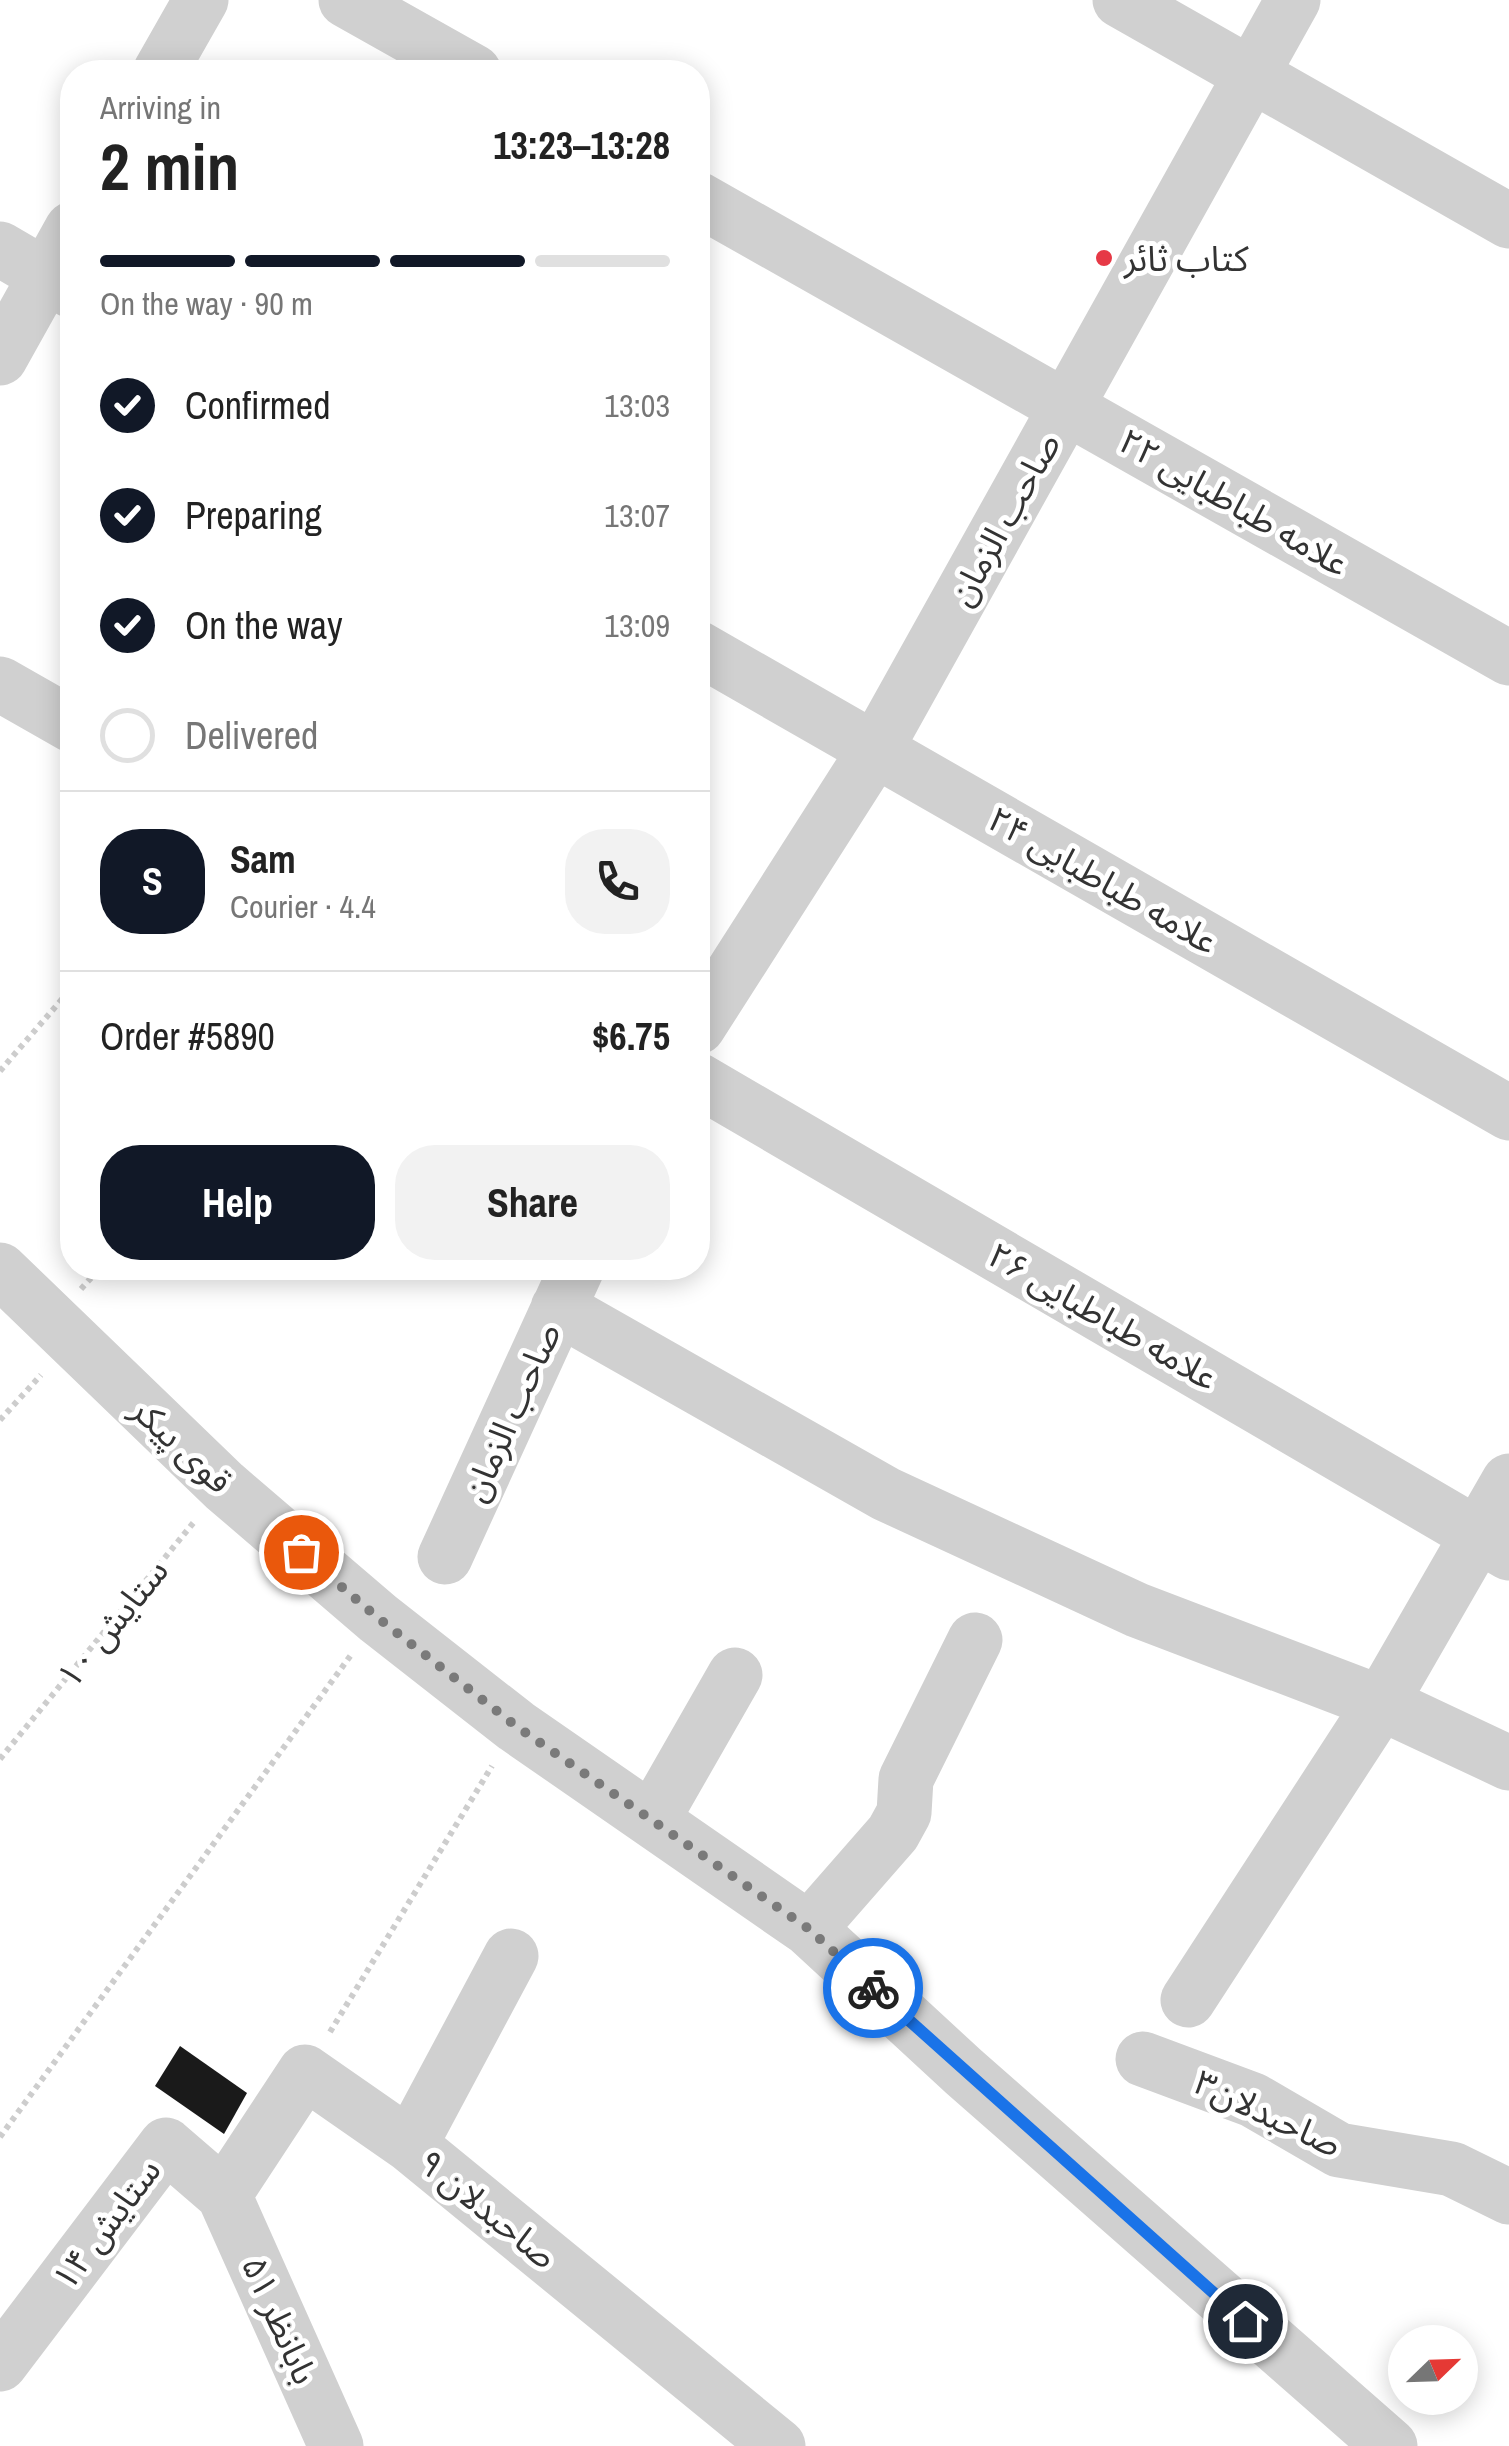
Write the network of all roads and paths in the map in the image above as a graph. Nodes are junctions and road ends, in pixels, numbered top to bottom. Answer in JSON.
{"nodes":[{"id":1,"x":201,"y":0,"type":"edge"},
{"id":2,"x":346,"y":0,"type":"edge"},
{"id":3,"x":1120,"y":0,"type":"edge"},
{"id":4,"x":1293,"y":0,"type":"edge"},
{"id":5,"x":167,"y":60,"type":"edge"},
{"id":6,"x":453,"y":60,"type":"edge"},
{"id":7,"x":1253,"y":74,"type":"junction"},
{"id":8,"x":710,"y":206,"type":"edge"},
{"id":9,"x":1509,"y":221,"type":"edge"},
{"id":10,"x":0,"y":249,"type":"edge"},
{"id":11,"x":59,"y":283,"type":"edge"},
{"id":12,"x":0,"y":358,"type":"edge"},
{"id":13,"x":1067,"y":408,"type":"junction"},
{"id":14,"x":710,"y":655,"type":"edge"},
{"id":15,"x":1509,"y":658,"type":"edge"},
{"id":16,"x":0,"y":684,"type":"edge"},
{"id":17,"x":60,"y":718,"type":"edge"},
{"id":18,"x":876,"y":750,"type":"junction"},
{"id":19,"x":60,"y":1002,"type":"edge"},
{"id":20,"x":710,"y":1008,"type":"edge"},
{"id":21,"x":0,"y":1072,"type":"edge"},
{"id":22,"x":710,"y":1087,"type":"edge"},
{"id":23,"x":1509,"y":1113,"type":"edge"},
{"id":24,"x":0,"y":1270,"type":"edge"},
{"id":25,"x":568,"y":1288,"type":"edge"},
{"id":26,"x":72,"y":1340,"type":"junction"},
{"id":27,"x":0,"y":1420,"type":"edge"},
{"id":28,"x":1509,"y":1481,"type":"edge"},
{"id":29,"x":224,"y":1486,"type":"junction"},
{"id":30,"x":1493,"y":1544,"type":"edge"},
{"id":31,"x":445,"y":1557,"type":"dead end"},
{"id":32,"x":378,"y":1618,"type":"junction"},
{"id":33,"x":975,"y":1640,"type":"dead end"},
{"id":34,"x":734,"y":1675,"type":"dead end"},
{"id":35,"x":1381,"y":1703,"type":"junction"},
{"id":36,"x":516,"y":1726,"type":"junction"},
{"id":37,"x":0,"y":1759,"type":"edge"},
{"id":38,"x":1509,"y":1763,"type":"edge"},
{"id":39,"x":652,"y":1820,"type":"junction"},
{"id":40,"x":809,"y":1929,"type":"junction"},
{"id":41,"x":511,"y":1956,"type":"dead end"},
{"id":42,"x":1188,"y":2000,"type":"dead end"},
{"id":43,"x":1142,"y":2058,"type":"dead end"},
{"id":44,"x":306,"y":2072,"type":"junction"},
{"id":45,"x":0,"y":2137,"type":"edge"},
{"id":46,"x":410,"y":2145,"type":"junction"},
{"id":47,"x":224,"y":2195,"type":"junction"},
{"id":48,"x":1509,"y":2196,"type":"edge"},
{"id":49,"x":0,"y":2364,"type":"edge"},
{"id":50,"x":336,"y":2446,"type":"edge"},
{"id":51,"x":778,"y":2446,"type":"edge"},
{"id":52,"x":1390,"y":2446,"type":"edge"}],
"edges":[{"from":1,"to":5,"type":"street"},
{"from":2,"to":6,"type":"street"},
{"from":3,"to":7,"type":"street"},
{"from":4,"to":7,"type":"street","name":"صاحب الزمان"},
{"from":7,"to":9,"type":"street"},
{"from":7,"to":13,"type":"street","name":"صاحب الزمان"},
{"from":8,"to":13,"type":"street","name":"علامه طباطبایی ۲۲"},
{"from":10,"to":11,"type":"street"},
{"from":11,"to":12,"type":"street"},
{"from":13,"to":15,"type":"street","name":"علامه طباطبایی ۲۲"},
{"from":13,"to":18,"type":"street","name":"صاحب الزمان"},
{"from":14,"to":18,"type":"street","name":"علامه طباطبایی ۲۴"},
{"from":16,"to":17,"type":"street"},
{"from":18,"to":20,"type":"street","name":"صاحب الزمان"},
{"from":18,"to":23,"type":"street","name":"علامه طباطبایی ۲۴"},
{"from":19,"to":21,"type":"path"},
{"from":22,"to":30,"type":"street","name":"علامه طباطبایی ۲۶"},
{"from":24,"to":26,"type":"street","name":"قوی پیکر"},
{"from":25,"to":31,"type":"street","name":"صاحب الزمان"},
{"from":25,"to":35,"type":"street"},
{"from":26,"to":27,"type":"path"},
{"from":26,"to":29,"type":"street","name":"قوی پیکر"},
{"from":28,"to":30,"type":"street"},
{"from":29,"to":32,"type":"street","name":"قوی پیکر"},
{"from":29,"to":37,"type":"path","name":"ستایش ۱۰"},
{"from":30,"to":35,"type":"street"},
{"from":32,"to":36,"type":"street","name":"قوی پیکر"},
{"from":32,"to":45,"type":"path"},
{"from":33,"to":40,"type":"street"},
{"from":34,"to":39,"type":"street"},
{"from":35,"to":38,"type":"street"},
{"from":35,"to":42,"type":"street"},
{"from":36,"to":39,"type":"street","name":"قوی پیکر"},
{"from":36,"to":44,"type":"path"},
{"from":39,"to":40,"type":"street","name":"قوی پیکر"},
{"from":40,"to":52,"type":"street","name":"قوی پیکر"},
{"from":41,"to":46,"type":"street"},
{"from":43,"to":48,"type":"street","name":"صاحبدلان۳"},
{"from":44,"to":46,"type":"street","name":"صاحبدلان ۹"},
{"from":44,"to":47,"type":"street"},
{"from":46,"to":51,"type":"street","name":"صاحبدلان ۹"},
{"from":47,"to":49,"type":"street","name":"ستایش ۱۴"},
{"from":47,"to":50,"type":"street","name":"بابانظر ۵۱"}]}
